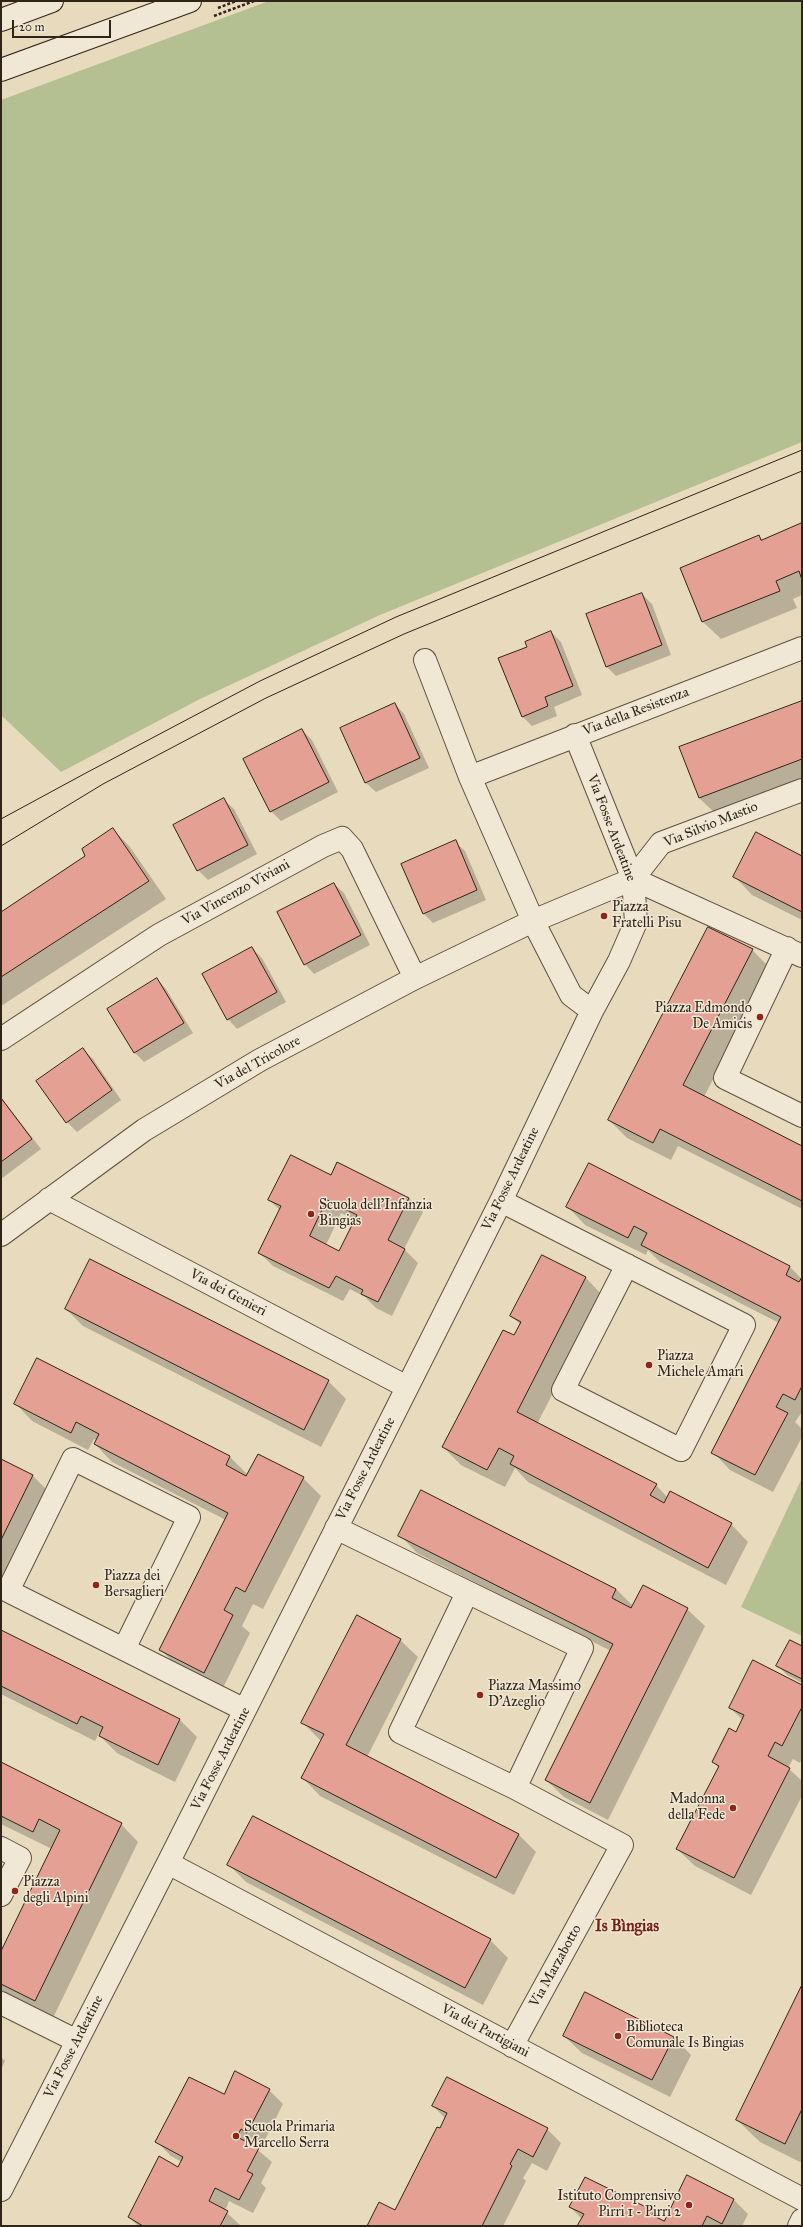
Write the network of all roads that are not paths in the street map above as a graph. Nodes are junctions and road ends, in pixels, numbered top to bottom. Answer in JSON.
{"nodes":[{"id":1,"x":52,"y":1,"type":"edge"},
{"id":2,"x":190,"y":1,"type":"edge"},
{"id":3,"x":1,"y":20,"type":"edge"},
{"id":4,"x":1,"y":70,"type":"edge"},
{"id":5,"x":802,"y":648,"type":"edge"},
{"id":6,"x":425,"y":660,"type":"dead end"},
{"id":7,"x":575,"y":735,"type":"junction"},
{"id":8,"x":470,"y":777,"type":"junction"},
{"id":9,"x":802,"y":790,"type":"edge"},
{"id":10,"x":633,"y":879,"type":"junction"},
{"id":11,"x":533,"y":921,"type":"junction"},
{"id":12,"x":794,"y":952,"type":"edge"},
{"id":13,"x":415,"y":978,"type":"junction"},
{"id":14,"x":592,"y":1011,"type":"junction"},
{"id":15,"x":1,"y":1039,"type":"edge"},
{"id":16,"x":802,"y":1116,"type":"edge"},
{"id":17,"x":49,"y":1200,"type":"junction"},
{"id":18,"x":501,"y":1201,"type":"junction"},
{"id":19,"x":1,"y":1235,"type":"edge"},
{"id":20,"x":627,"y":1265,"type":"junction"},
{"id":21,"x":407,"y":1387,"type":"junction"},
{"id":22,"x":336,"y":1528,"type":"junction"},
{"id":23,"x":467,"y":1593,"type":"junction"},
{"id":24,"x":124,"y":1649,"type":"junction"},
{"id":25,"x":245,"y":1710,"type":"junction"},
{"id":26,"x":515,"y":1788,"type":"junction"},
{"id":27,"x":1,"y":1848,"type":"edge"},
{"id":28,"x":168,"y":1863,"type":"junction"},
{"id":29,"x":1,"y":1895,"type":"edge"},
{"id":30,"x":1,"y":2003,"type":"edge"},
{"id":31,"x":77,"y":2041,"type":"junction"},
{"id":32,"x":512,"y":2046,"type":"junction"},
{"id":33,"x":1,"y":2190,"type":"edge"},
{"id":34,"x":802,"y":2199,"type":"edge"},
{"id":35,"x":802,"y":2220,"type":"edge"},
{"id":36,"x":799,"y":2226,"type":"edge"}],
"edges":[{"from":1,"to":3,"type":"street"},
{"from":2,"to":4,"type":"street"},
{"from":5,"to":7,"type":"street","name":"Via della Resistenza"},
{"from":6,"to":8,"type":"street"},
{"from":7,"to":8,"type":"street","name":"Via della Resistenza"},
{"from":7,"to":10,"type":"street","name":"Via Fosse Ardeatine"},
{"from":8,"to":11,"type":"street"},
{"from":9,"to":10,"type":"street","name":"Via Silvio Mastio"},
{"from":10,"to":11,"type":"street"},
{"from":10,"to":12,"type":"street"},
{"from":10,"to":14,"type":"street","name":"Via Fosse Ardeatine"},
{"from":11,"to":13,"type":"street","name":"Via del Tricolore"},
{"from":11,"to":14,"type":"street"},
{"from":12,"to":16,"type":"street"},
{"from":13,"to":15,"type":"street","name":"Via Vincenzo Viviani"},
{"from":13,"to":17,"type":"street","name":"Via del Tricolore"},
{"from":14,"to":18,"type":"street","name":"Via Fosse Ardeatine"},
{"from":17,"to":19,"type":"street","name":"Via del Tricolore"},
{"from":17,"to":21,"type":"street","name":"Via dei Genieri"},
{"from":18,"to":20,"type":"street"},
{"from":18,"to":21,"type":"street","name":"Via Fosse Ardeatine"},
{"from":20,"to":20,"type":"street"},
{"from":21,"to":22,"type":"street","name":"Via Fosse Ardeatine"},
{"from":22,"to":23,"type":"street"},
{"from":22,"to":25,"type":"street","name":"Via Fosse Ardeatine"},
{"from":23,"to":26,"type":"street"},
{"from":23,"to":26,"type":"street"},
{"from":24,"to":24,"type":"street"},
{"from":24,"to":25,"type":"street"},
{"from":25,"to":28,"type":"street","name":"Via Fosse Ardeatine"},
{"from":26,"to":32,"type":"street","name":"Via Marzabotto"},
{"from":27,"to":29,"type":"street"},
{"from":28,"to":31,"type":"street","name":"Via Fosse Ardeatine"},
{"from":28,"to":32,"type":"street","name":"Via dei Partigiani"},
{"from":30,"to":31,"type":"street"},
{"from":31,"to":33,"type":"street","name":"Via Fosse Ardeatine"},
{"from":32,"to":34,"type":"street","name":"Via dei Partigiani"},
{"from":35,"to":36,"type":"street"}]}
